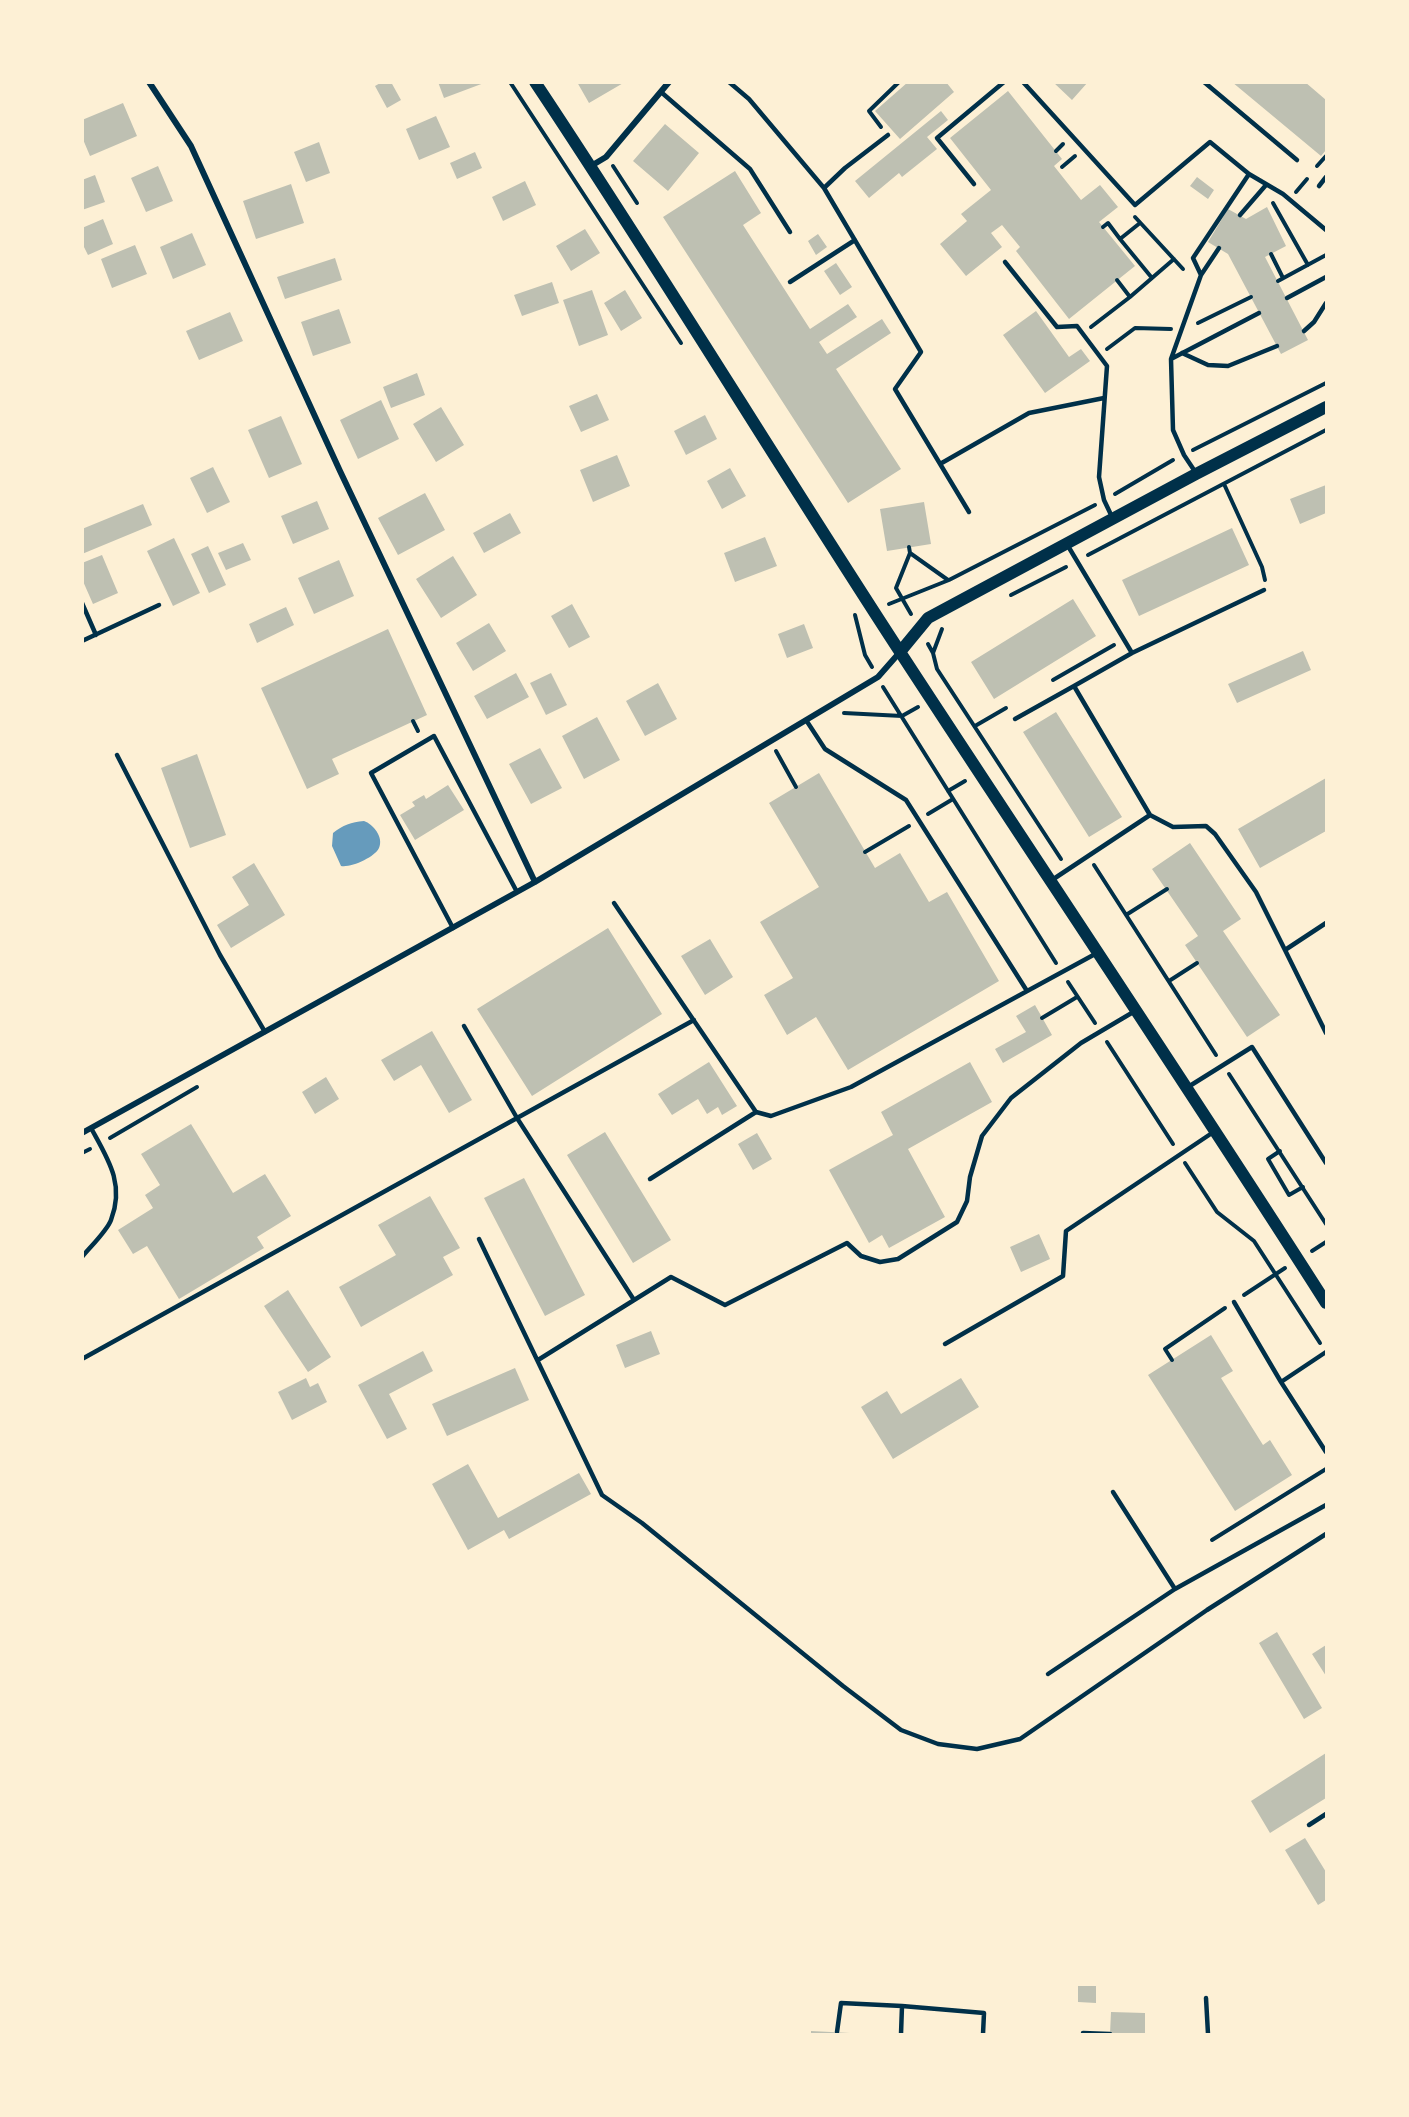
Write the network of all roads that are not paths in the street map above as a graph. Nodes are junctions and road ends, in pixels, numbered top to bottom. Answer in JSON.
{"nodes":[{"id":1,"x":149,"y":82,"type":"edge"},
{"id":2,"x":535,"y":82,"type":"edge"},
{"id":3,"x":669,"y":82,"type":"edge"},
{"id":4,"x":729,"y":82,"type":"edge"},
{"id":5,"x":1004,"y":82,"type":"edge"},
{"id":6,"x":1023,"y":82,"type":"edge"},
{"id":7,"x":1204,"y":82,"type":"edge"},
{"id":8,"x":661,"y":92,"type":"junction"},
{"id":9,"x":888,"y":135,"type":"road end"},
{"id":10,"x":1297,"y":160,"type":"dead end"},
{"id":11,"x":591,"y":166,"type":"junction"},
{"id":12,"x":1249,"y":174,"type":"junction"},
{"id":13,"x":1326,"y":177,"type":"edge"},
{"id":14,"x":974,"y":184,"type":"dead end"},
{"id":15,"x":1266,"y":185,"type":"junction"},
{"id":16,"x":1319,"y":186,"type":"dead end"},
{"id":17,"x":824,"y":188,"type":"junction"},
{"id":18,"x":1240,"y":216,"type":"dead end"},
{"id":19,"x":1326,"y":230,"type":"edge"},
{"id":20,"x":790,"y":232,"type":"dead end"},
{"id":21,"x":855,"y":240,"type":"junction"},
{"id":22,"x":1219,"y":248,"type":"dead end"},
{"id":23,"x":1005,"y":262,"type":"dead end"},
{"id":24,"x":1201,"y":275,"type":"junction"},
{"id":25,"x":1326,"y":277,"type":"edge"},
{"id":26,"x":790,"y":282,"type":"dead end"},
{"id":27,"x":1287,"y":298,"type":"dead end"},
{"id":28,"x":1326,"y":303,"type":"edge"},
{"id":29,"x":1259,"y":313,"type":"dead end"},
{"id":30,"x":1304,"y":331,"type":"dead end"},
{"id":31,"x":1277,"y":346,"type":"dead end"},
{"id":32,"x":1182,"y":353,"type":"junction"},
{"id":33,"x":1171,"y":359,"type":"junction"},
{"id":34,"x":1104,"y":398,"type":"junction"},
{"id":35,"x":1326,"y":407,"type":"edge"},
{"id":36,"x":940,"y":464,"type":"junction"},
{"id":37,"x":1196,"y":474,"type":"junction"},
{"id":38,"x":969,"y":512,"type":"dead end"},
{"id":39,"x":1113,"y":519,"type":"junction"},
{"id":40,"x":1066,"y":544,"type":"junction"},
{"id":41,"x":1264,"y":590,"type":"road end"},
{"id":42,"x":82,"y":603,"type":"edge"},
{"id":43,"x":159,"y":605,"type":"dead end"},
{"id":44,"x":96,"y":635,"type":"junction"},
{"id":45,"x":82,"y":641,"type":"edge"},
{"id":46,"x":900,"y":652,"type":"junction"},
{"id":47,"x":1132,"y":653,"type":"junction"},
{"id":48,"x":1074,"y":686,"type":"junction"},
{"id":49,"x":1015,"y":719,"type":"dead end"},
{"id":50,"x":806,"y":720,"type":"junction"},
{"id":51,"x":117,"y":755,"type":"dead end"},
{"id":52,"x":1150,"y":815,"type":"junction"},
{"id":53,"x":1052,"y":881,"type":"junction"},
{"id":54,"x":535,"y":882,"type":"junction"},
{"id":55,"x":517,"y":892,"type":"junction"},
{"id":56,"x":614,"y":903,"type":"dead end"},
{"id":57,"x":1326,"y":922,"type":"edge"},
{"id":58,"x":453,"y":928,"type":"junction"},
{"id":59,"x":1285,"y":950,"type":"junction"},
{"id":60,"x":1099,"y":952,"type":"junction"},
{"id":61,"x":1027,"y":991,"type":"junction"},
{"id":62,"x":1137,"y":1010,"type":"junction"},
{"id":63,"x":694,"y":1020,"type":"junction"},
{"id":64,"x":464,"y":1026,"type":"dead end"},
{"id":65,"x":265,"y":1032,"type":"junction"},
{"id":66,"x":1326,"y":1033,"type":"edge"},
{"id":67,"x":1188,"y":1087,"type":"junction"},
{"id":68,"x":756,"y":1112,"type":"junction"},
{"id":69,"x":517,"y":1118,"type":"junction"},
{"id":70,"x":91,"y":1128,"type":"junction"},
{"id":71,"x":1216,"y":1130,"type":"junction"},
{"id":72,"x":82,"y":1133,"type":"edge"},
{"id":73,"x":1326,"y":1162,"type":"edge"},
{"id":74,"x":650,"y":1179,"type":"dead end"},
{"id":75,"x":479,"y":1239,"type":"dead end"},
{"id":76,"x":82,"y":1257,"type":"edge"},
{"id":77,"x":634,"y":1300,"type":"junction"},
{"id":78,"x":1234,"y":1302,"type":"dead end"},
{"id":79,"x":1326,"y":1303,"type":"edge"},
{"id":80,"x":945,"y":1344,"type":"dead end"},
{"id":81,"x":1326,"y":1352,"type":"edge"},
{"id":82,"x":82,"y":1359,"type":"edge"},
{"id":83,"x":538,"y":1360,"type":"junction"},
{"id":84,"x":1281,"y":1382,"type":"junction"},
{"id":85,"x":1326,"y":1452,"type":"edge"},
{"id":86,"x":1113,"y":1491,"type":"dead end"},
{"id":87,"x":1326,"y":1505,"type":"edge"},
{"id":88,"x":1326,"y":1533,"type":"edge"},
{"id":89,"x":1175,"y":1589,"type":"junction"},
{"id":90,"x":1048,"y":1674,"type":"dead end"},
{"id":91,"x":1326,"y":1814,"type":"edge"},
{"id":92,"x":1309,"y":1825,"type":"dead end"},
{"id":93,"x":1206,"y":1998,"type":"dead end"},
{"id":94,"x":902,"y":2006,"type":"junction"},
{"id":95,"x":837,"y":2032,"type":"dead end"},
{"id":96,"x":901,"y":2034,"type":"edge"},
{"id":97,"x":983,"y":2034,"type":"edge"},
{"id":98,"x":1083,"y":2034,"type":"edge"},
{"id":99,"x":1110,"y":2034,"type":"edge"},
{"id":100,"x":1208,"y":2034,"type":"edge"}],
"edges":[{"from":1,"to":54,"type":"street"},
{"from":2,"to":11,"type":"main road"},
{"from":3,"to":8,"type":"street"},
{"from":4,"to":17,"type":"lane"},
{"from":5,"to":14,"type":"lane"},
{"from":6,"to":12,"type":"lane"},
{"from":7,"to":10,"type":"lane"},
{"from":8,"to":11,"type":"street"},
{"from":8,"to":20,"type":"lane"},
{"from":9,"to":17,"type":"lane"},
{"from":11,"to":46,"type":"main road"},
{"from":12,"to":15,"type":"lane"},
{"from":12,"to":24,"type":"lane"},
{"from":13,"to":16,"type":"lane"},
{"from":15,"to":18,"type":"lane"},
{"from":15,"to":19,"type":"lane"},
{"from":17,"to":21,"type":"lane"},
{"from":21,"to":26,"type":"lane"},
{"from":21,"to":36,"type":"lane"},
{"from":22,"to":24,"type":"lane"},
{"from":23,"to":34,"type":"lane"},
{"from":24,"to":33,"type":"lane"},
{"from":25,"to":27,"type":"lane"},
{"from":28,"to":30,"type":"lane"},
{"from":29,"to":32,"type":"lane"},
{"from":31,"to":32,"type":"lane"},
{"from":32,"to":33,"type":"lane"},
{"from":33,"to":37,"type":"lane"},
{"from":34,"to":36,"type":"lane"},
{"from":34,"to":39,"type":"lane"},
{"from":35,"to":37,"type":"main road"},
{"from":36,"to":38,"type":"lane"},
{"from":37,"to":39,"type":"main road"},
{"from":39,"to":40,"type":"main road"},
{"from":40,"to":46,"type":"main road"},
{"from":40,"to":47,"type":"lane"},
{"from":41,"to":47,"type":"lane"},
{"from":42,"to":44,"type":"lane"},
{"from":43,"to":44,"type":"lane"},
{"from":44,"to":45,"type":"lane"},
{"from":46,"to":50,"type":"street"},
{"from":46,"to":53,"type":"main road"},
{"from":47,"to":48,"type":"lane"},
{"from":48,"to":49,"type":"lane"},
{"from":48,"to":52,"type":"lane"},
{"from":50,"to":54,"type":"street"},
{"from":50,"to":61,"type":"lane"},
{"from":51,"to":65,"type":"lane"},
{"from":52,"to":53,"type":"lane"},
{"from":52,"to":59,"type":"lane"},
{"from":53,"to":60,"type":"main road"},
{"from":54,"to":55,"type":"street"},
{"from":55,"to":58,"type":"street"},
{"from":55,"to":58,"type":"lane"},
{"from":56,"to":63,"type":"lane"},
{"from":57,"to":59,"type":"lane"},
{"from":58,"to":65,"type":"street"},
{"from":59,"to":66,"type":"lane"},
{"from":60,"to":61,"type":"lane"},
{"from":60,"to":62,"type":"main road"},
{"from":61,"to":68,"type":"lane"},
{"from":62,"to":67,"type":"main road"},
{"from":62,"to":77,"type":"lane"},
{"from":63,"to":68,"type":"lane"},
{"from":63,"to":69,"type":"lane"},
{"from":64,"to":69,"type":"lane"},
{"from":65,"to":70,"type":"street"},
{"from":67,"to":71,"type":"main road"},
{"from":67,"to":73,"type":"lane"},
{"from":68,"to":74,"type":"lane"},
{"from":69,"to":77,"type":"lane"},
{"from":69,"to":82,"type":"lane"},
{"from":70,"to":72,"type":"street"},
{"from":70,"to":76,"type":"lane"},
{"from":71,"to":79,"type":"main road"},
{"from":71,"to":80,"type":"lane"},
{"from":75,"to":83,"type":"lane"},
{"from":77,"to":83,"type":"lane"},
{"from":78,"to":84,"type":"lane"},
{"from":81,"to":84,"type":"lane"},
{"from":83,"to":88,"type":"lane"},
{"from":84,"to":85,"type":"lane"},
{"from":86,"to":89,"type":"lane"},
{"from":87,"to":89,"type":"lane"},
{"from":89,"to":90,"type":"lane"},
{"from":91,"to":92,"type":"lane"},
{"from":93,"to":100,"type":"lane"},
{"from":94,"to":95,"type":"lane"},
{"from":94,"to":96,"type":"lane"},
{"from":94,"to":97,"type":"lane"},
{"from":98,"to":99,"type":"lane"}]}
